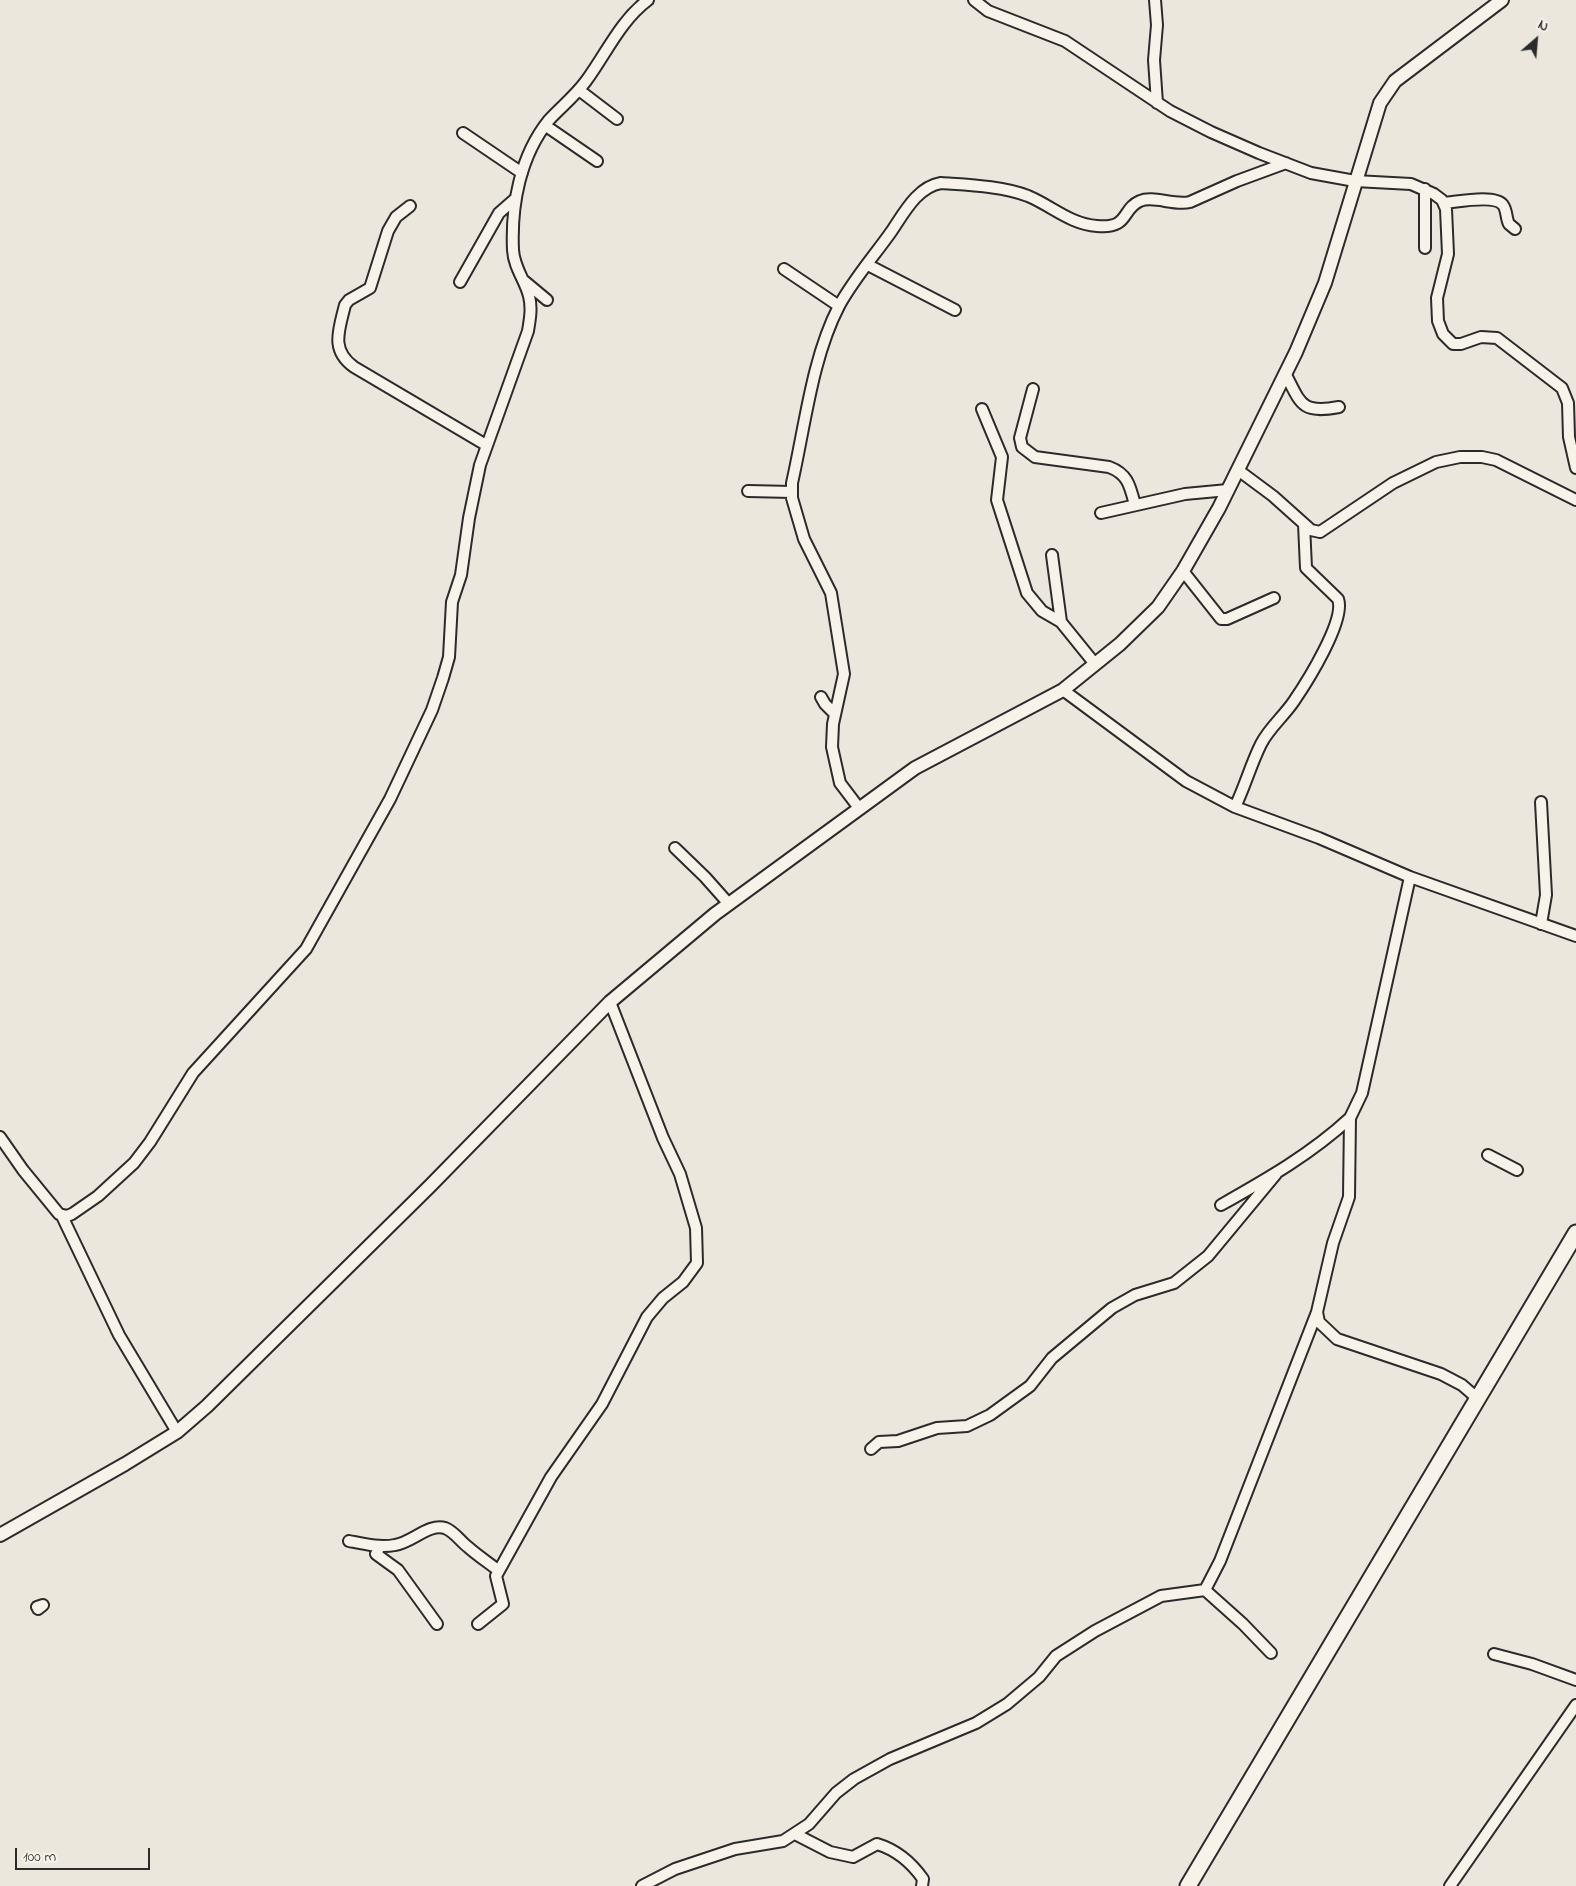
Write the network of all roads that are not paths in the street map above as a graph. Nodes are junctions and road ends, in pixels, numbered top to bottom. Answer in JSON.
{"nodes":[{"id":1,"x":648,"y":0,"type":"edge"},
{"id":2,"x":974,"y":0,"type":"edge"},
{"id":3,"x":1155,"y":0,"type":"edge"},
{"id":4,"x":1502,"y":0,"type":"edge"},
{"id":5,"x":579,"y":90,"type":"junction"},
{"id":6,"x":1157,"y":103,"type":"junction"},
{"id":7,"x":617,"y":119,"type":"dead end"},
{"id":8,"x":546,"y":126,"type":"junction"},
{"id":9,"x":463,"y":133,"type":"dead end"},
{"id":10,"x":597,"y":161,"type":"dead end"},
{"id":11,"x":1286,"y":163,"type":"junction"},
{"id":12,"x":522,"y":173,"type":"junction"},
{"id":13,"x":1355,"y":181,"type":"junction"},
{"id":14,"x":1425,"y":189,"type":"junction"},
{"id":15,"x":515,"y":199,"type":"junction"},
{"id":16,"x":1444,"y":204,"type":"junction"},
{"id":17,"x":410,"y":206,"type":"dead end"},
{"id":18,"x":1515,"y":229,"type":"dead end"},
{"id":19,"x":1425,"y":248,"type":"dead end"},
{"id":20,"x":868,"y":264,"type":"junction"},
{"id":21,"x":784,"y":269,"type":"dead end"},
{"id":22,"x":520,"y":277,"type":"junction"},
{"id":23,"x":460,"y":282,"type":"dead end"},
{"id":24,"x":547,"y":300,"type":"dead end"},
{"id":25,"x":839,"y":306,"type":"junction"},
{"id":26,"x":955,"y":310,"type":"dead end"},
{"id":27,"x":1286,"y":373,"type":"junction"},
{"id":28,"x":1033,"y":389,"type":"dead end"},
{"id":29,"x":1339,"y":407,"type":"dead end"},
{"id":30,"x":982,"y":409,"type":"dead end"},
{"id":31,"x":486,"y":445,"type":"junction"},
{"id":32,"x":1576,"y":468,"type":"edge"},
{"id":33,"x":1238,"y":470,"type":"junction"},
{"id":34,"x":1228,"y":490,"type":"junction"},
{"id":35,"x":748,"y":491,"type":"dead end"},
{"id":36,"x":792,"y":492,"type":"junction"},
{"id":37,"x":1576,"y":500,"type":"edge"},
{"id":38,"x":1135,"y":505,"type":"junction"},
{"id":39,"x":1101,"y":513,"type":"dead end"},
{"id":40,"x":1304,"y":524,"type":"junction"},
{"id":41,"x":1052,"y":555,"type":"dead end"},
{"id":42,"x":1183,"y":571,"type":"junction"},
{"id":43,"x":1274,"y":598,"type":"dead end"},
{"id":44,"x":1061,"y":622,"type":"junction"},
{"id":45,"x":1095,"y":664,"type":"junction"},
{"id":46,"x":1063,"y":690,"type":"junction"},
{"id":47,"x":821,"y":697,"type":"dead end"},
{"id":48,"x":835,"y":714,"type":"junction"},
{"id":49,"x":1541,"y":802,"type":"dead end"},
{"id":50,"x":1235,"y":807,"type":"junction"},
{"id":51,"x":859,"y":808,"type":"junction"},
{"id":52,"x":675,"y":848,"type":"dead end"},
{"id":53,"x":1410,"y":877,"type":"junction"},
{"id":54,"x":729,"y":904,"type":"junction"},
{"id":55,"x":1542,"y":924,"type":"junction"},
{"id":56,"x":1576,"y":936,"type":"edge"},
{"id":57,"x":610,"y":1002,"type":"junction"},
{"id":58,"x":1350,"y":1118,"type":"junction"},
{"id":59,"x":0,"y":1137,"type":"edge"},
{"id":60,"x":1488,"y":1155,"type":"dead end"},
{"id":61,"x":1517,"y":1170,"type":"dead end"},
{"id":62,"x":1276,"y":1174,"type":"junction"},
{"id":63,"x":1222,"y":1205,"type":"dead end"},
{"id":64,"x":62,"y":1216,"type":"junction"},
{"id":65,"x":1576,"y":1233,"type":"edge"},
{"id":66,"x":1317,"y":1318,"type":"junction"},
{"id":67,"x":1477,"y":1398,"type":"junction"},
{"id":68,"x":176,"y":1432,"type":"junction"},
{"id":69,"x":870,"y":1449,"type":"dead end"},
{"id":70,"x":0,"y":1535,"type":"edge"},
{"id":71,"x":350,"y":1541,"type":"dead end"},
{"id":72,"x":380,"y":1546,"type":"junction"},
{"id":73,"x":499,"y":1571,"type":"junction"},
{"id":74,"x":1205,"y":1590,"type":"junction"},
{"id":75,"x":437,"y":1624,"type":"dead end"},
{"id":76,"x":478,"y":1624,"type":"dead end"},
{"id":77,"x":1271,"y":1653,"type":"dead end"},
{"id":78,"x":1494,"y":1654,"type":"dead end"},
{"id":79,"x":1576,"y":1680,"type":"edge"},
{"id":80,"x":1576,"y":1705,"type":"edge"},
{"id":81,"x":795,"y":1834,"type":"junction"},
{"id":82,"x":654,"y":1883,"type":"edge"},
{"id":83,"x":642,"y":1886,"type":"edge"},
{"id":84,"x":922,"y":1886,"type":"edge"},
{"id":85,"x":1188,"y":1886,"type":"edge"},
{"id":86,"x":1450,"y":1886,"type":"edge"}],
"edges":[{"from":1,"to":5,"type":"street"},
{"from":2,"to":6,"type":"street"},
{"from":3,"to":6,"type":"street"},
{"from":4,"to":13,"type":"street"},
{"from":5,"to":7,"type":"street"},
{"from":5,"to":8,"type":"street"},
{"from":6,"to":11,"type":"street"},
{"from":8,"to":10,"type":"street"},
{"from":8,"to":12,"type":"street"},
{"from":9,"to":12,"type":"street"},
{"from":11,"to":13,"type":"street"},
{"from":11,"to":20,"type":"street"},
{"from":12,"to":15,"type":"street"},
{"from":13,"to":14,"type":"street"},
{"from":13,"to":27,"type":"street"},
{"from":14,"to":16,"type":"street"},
{"from":14,"to":19,"type":"street"},
{"from":15,"to":22,"type":"street"},
{"from":15,"to":23,"type":"street"},
{"from":16,"to":18,"type":"street"},
{"from":16,"to":32,"type":"street"},
{"from":17,"to":31,"type":"street"},
{"from":20,"to":25,"type":"street"},
{"from":20,"to":26,"type":"street"},
{"from":21,"to":25,"type":"street"},
{"from":22,"to":24,"type":"street"},
{"from":22,"to":31,"type":"street"},
{"from":25,"to":36,"type":"street"},
{"from":27,"to":29,"type":"street"},
{"from":27,"to":33,"type":"street"},
{"from":28,"to":38,"type":"street"},
{"from":30,"to":44,"type":"street"},
{"from":31,"to":64,"type":"street"},
{"from":33,"to":34,"type":"street"},
{"from":33,"to":40,"type":"street"},
{"from":34,"to":38,"type":"street"},
{"from":34,"to":42,"type":"street"},
{"from":35,"to":36,"type":"street"},
{"from":36,"to":48,"type":"street"},
{"from":37,"to":40,"type":"street"},
{"from":38,"to":39,"type":"street"},
{"from":40,"to":50,"type":"street"},
{"from":41,"to":44,"type":"street"},
{"from":42,"to":43,"type":"street"},
{"from":42,"to":45,"type":"street"},
{"from":44,"to":45,"type":"street"},
{"from":45,"to":46,"type":"street"},
{"from":46,"to":50,"type":"street"},
{"from":46,"to":51,"type":"street"},
{"from":47,"to":48,"type":"street"},
{"from":48,"to":51,"type":"street"},
{"from":49,"to":55,"type":"street"},
{"from":50,"to":53,"type":"street"},
{"from":51,"to":54,"type":"street"},
{"from":52,"to":54,"type":"street"},
{"from":53,"to":55,"type":"street"},
{"from":53,"to":58,"type":"street"},
{"from":54,"to":57,"type":"street"},
{"from":55,"to":56,"type":"street"},
{"from":57,"to":68,"type":"street"},
{"from":57,"to":73,"type":"street"},
{"from":58,"to":62,"type":"street"},
{"from":58,"to":66,"type":"street"},
{"from":59,"to":64,"type":"street"},
{"from":60,"to":61,"type":"street"},
{"from":62,"to":63,"type":"street"},
{"from":62,"to":69,"type":"street"},
{"from":64,"to":68,"type":"street"},
{"from":65,"to":67,"type":"main road"},
{"from":66,"to":67,"type":"street"},
{"from":66,"to":74,"type":"street"},
{"from":67,"to":85,"type":"main road"},
{"from":68,"to":70,"type":"street"},
{"from":71,"to":72,"type":"street"},
{"from":72,"to":73,"type":"street"},
{"from":72,"to":75,"type":"street"},
{"from":73,"to":76,"type":"street"},
{"from":74,"to":77,"type":"street"},
{"from":74,"to":81,"type":"street"},
{"from":78,"to":79,"type":"street"},
{"from":80,"to":86,"type":"street"},
{"from":81,"to":82,"type":"street"},
{"from":81,"to":84,"type":"street"},
{"from":82,"to":83,"type":"street"}]}
